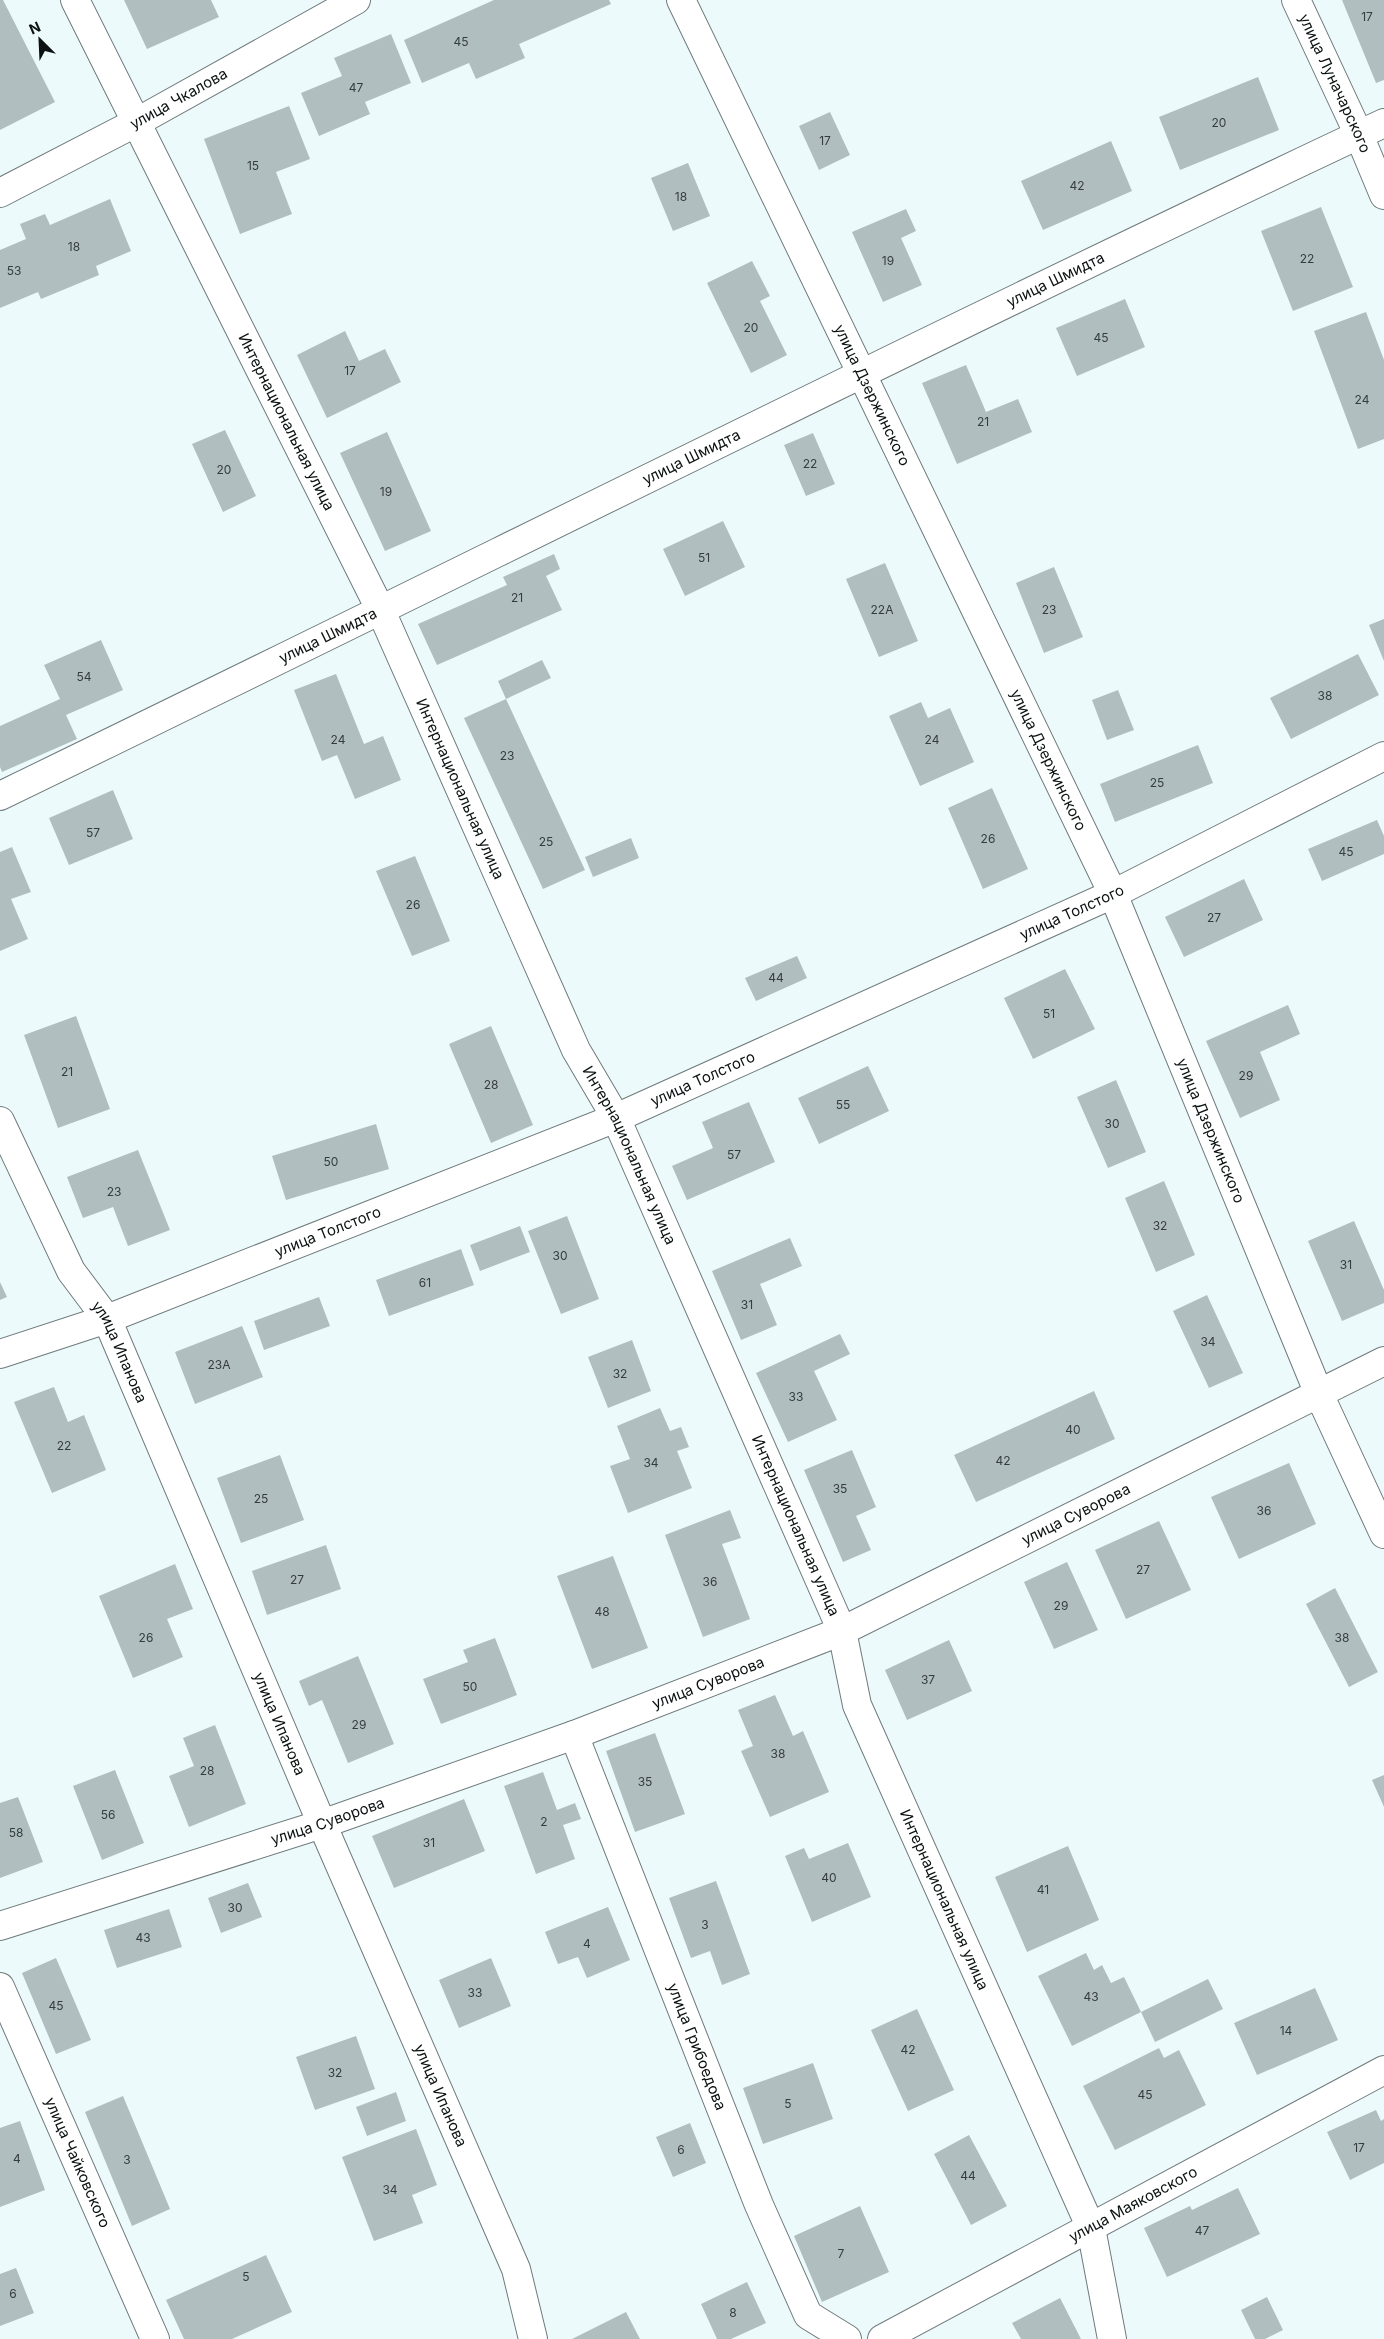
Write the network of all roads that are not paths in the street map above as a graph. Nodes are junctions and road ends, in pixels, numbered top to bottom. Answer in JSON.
{"nodes":[{"id":1,"x":75,"y":0,"type":"edge"},
{"id":2,"x":356,"y":0,"type":"edge"},
{"id":3,"x":681,"y":0,"type":"edge"},
{"id":4,"x":1296,"y":0,"type":"edge"},
{"id":5,"x":137,"y":122,"type":"junction"},
{"id":6,"x":1384,"y":123,"type":"edge"},
{"id":7,"x":1359,"y":134,"type":"junction"},
{"id":8,"x":0,"y":193,"type":"edge"},
{"id":9,"x":1384,"y":195,"type":"edge"},
{"id":10,"x":860,"y":373,"type":"junction"},
{"id":11,"x":381,"y":611,"type":"junction"},
{"id":12,"x":1384,"y":756,"type":"edge"},
{"id":13,"x":0,"y":796,"type":"edge"},
{"id":14,"x":1113,"y":894,"type":"junction"},
{"id":15,"x":616,"y":1118,"type":"junction"},
{"id":16,"x":0,"y":1121,"type":"edge"},
{"id":17,"x":107,"y":1319,"type":"junction"},
{"id":18,"x":0,"y":1354,"type":"edge"},
{"id":19,"x":1384,"y":1361,"type":"edge"},
{"id":20,"x":1319,"y":1394,"type":"junction"},
{"id":21,"x":1384,"y":1534,"type":"edge"},
{"id":22,"x":842,"y":1631,"type":"junction"},
{"id":23,"x":574,"y":1734,"type":"junction"},
{"id":24,"x":322,"y":1824,"type":"junction"},
{"id":25,"x":0,"y":1926,"type":"edge"},
{"id":26,"x":0,"y":1987,"type":"edge"},
{"id":27,"x":1384,"y":2070,"type":"edge"},
{"id":28,"x":1091,"y":2228,"type":"junction"},
{"id":29,"x":155,"y":2339,"type":"edge"},
{"id":30,"x":533,"y":2339,"type":"edge"},
{"id":31,"x":847,"y":2339,"type":"edge"},
{"id":32,"x":882,"y":2339,"type":"edge"},
{"id":33,"x":1112,"y":2339,"type":"edge"}],
"edges":[{"from":1,"to":5,"type":"street","name":"Интернациональная улица"},
{"from":2,"to":5,"type":"street","name":"улица Чкалова"},
{"from":3,"to":10,"type":"street","name":"улица Дзержинского"},
{"from":4,"to":7,"type":"street","name":"улица Луначарского"},
{"from":5,"to":8,"type":"street","name":"улица Чкалова"},
{"from":5,"to":11,"type":"street","name":"Интернациональная улица"},
{"from":6,"to":7,"type":"street","name":"улица Шмидта"},
{"from":7,"to":9,"type":"street","name":"улица Луначарского"},
{"from":7,"to":10,"type":"street","name":"улица Шмидта"},
{"from":10,"to":11,"type":"street","name":"улица Шмидта"},
{"from":10,"to":14,"type":"street","name":"улица Дзержинского"},
{"from":11,"to":13,"type":"street","name":"улица Шмидта"},
{"from":11,"to":15,"type":"street","name":"Интернациональная улица"},
{"from":12,"to":14,"type":"street","name":"улица Толстого"},
{"from":14,"to":15,"type":"street","name":"улица Толстого"},
{"from":14,"to":20,"type":"street","name":"улица Дзержинского"},
{"from":15,"to":17,"type":"street","name":"улица Толстого"},
{"from":15,"to":22,"type":"street","name":"Интернациональная улица"},
{"from":16,"to":17,"type":"street","name":"улица Ипанова"},
{"from":17,"to":18,"type":"street","name":"улица Толстого"},
{"from":17,"to":24,"type":"street","name":"улица Ипанова"},
{"from":19,"to":20,"type":"street","name":"улица Суворова"},
{"from":20,"to":21,"type":"street","name":"улица Дзержинского"},
{"from":20,"to":22,"type":"street","name":"улица Суворова"},
{"from":22,"to":23,"type":"street","name":"улица Суворова"},
{"from":22,"to":28,"type":"street","name":"Интернациональная улица"},
{"from":23,"to":24,"type":"street","name":"улица Суворова"},
{"from":23,"to":31,"type":"street","name":"улица Грибоедова"},
{"from":24,"to":25,"type":"street","name":"улица Суворова"},
{"from":24,"to":30,"type":"street","name":"улица Ипанова"},
{"from":26,"to":29,"type":"street","name":"улица Чайковского"},
{"from":27,"to":28,"type":"street","name":"улица Маяковского"},
{"from":28,"to":32,"type":"street","name":"улица Маяковского"},
{"from":28,"to":33,"type":"street","name":"Интернациональная улица"}]}
